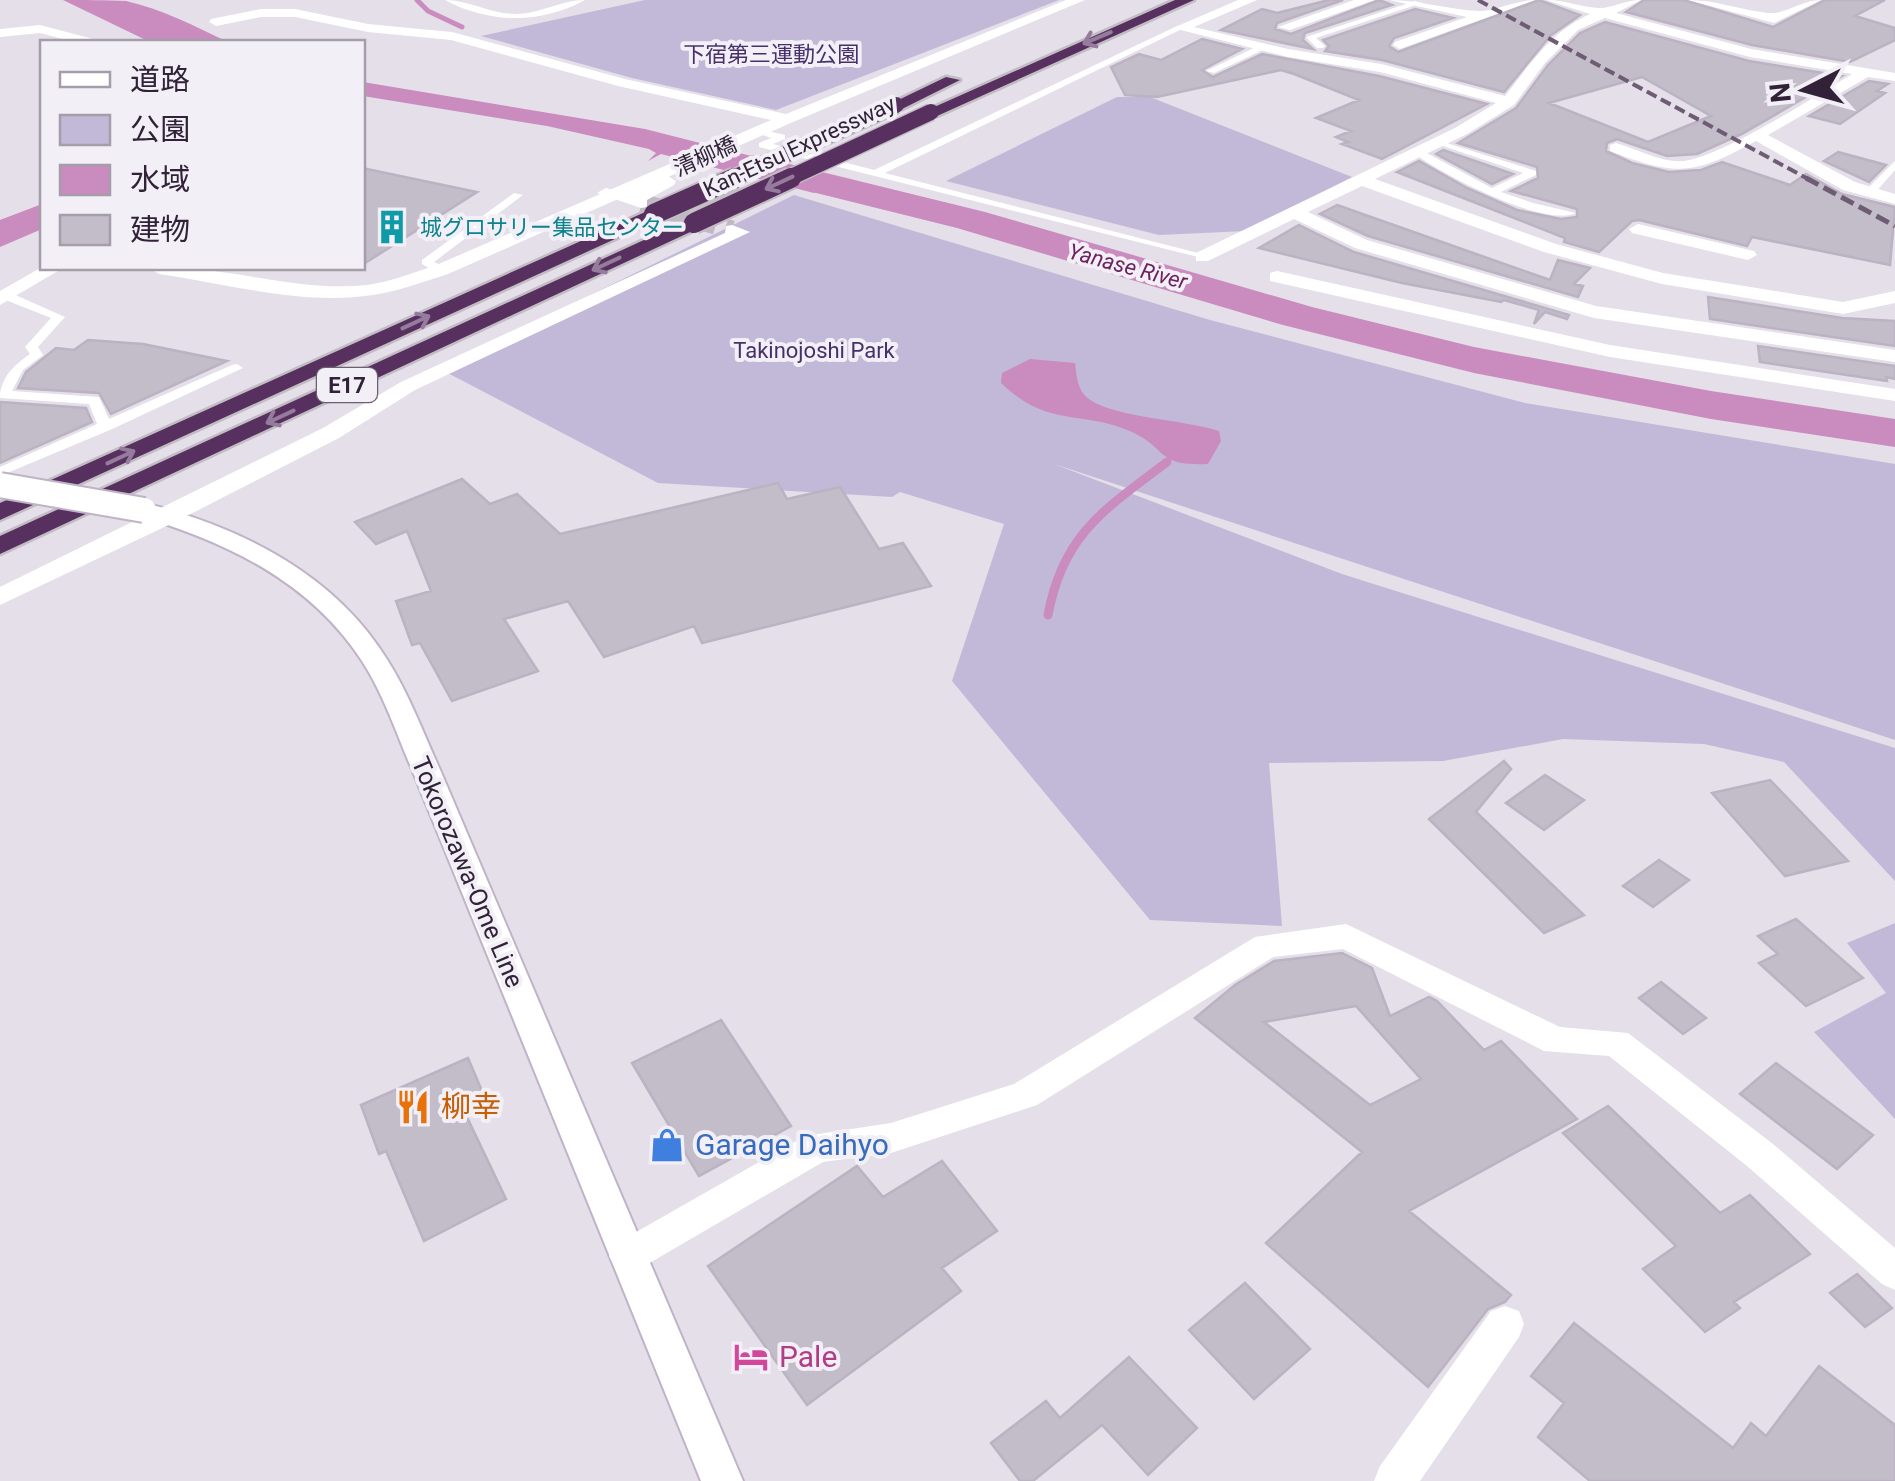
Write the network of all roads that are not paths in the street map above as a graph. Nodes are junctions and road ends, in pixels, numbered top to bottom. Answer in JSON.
{"nodes":[{"id":1,"x":449,"y":0,"type":"edge"},
{"id":2,"x":581,"y":0,"type":"edge"},
{"id":3,"x":1078,"y":0,"type":"edge"},
{"id":4,"x":1187,"y":0,"type":"edge"},
{"id":5,"x":1250,"y":0,"type":"edge"},
{"id":6,"x":1368,"y":0,"type":"edge"},
{"id":7,"x":1396,"y":0,"type":"edge"},
{"id":8,"x":1528,"y":0,"type":"edge"},
{"id":9,"x":1552,"y":0,"type":"edge"},
{"id":10,"x":1634,"y":0,"type":"edge"},
{"id":11,"x":1695,"y":0,"type":"edge"},
{"id":12,"x":1755,"y":0,"type":"edge"},
{"id":13,"x":1814,"y":0,"type":"edge"},
{"id":14,"x":1418,"y":3,"type":"junction"},
{"id":15,"x":1794,"y":9,"type":"junction"},
{"id":16,"x":1603,"y":14,"type":"junction"},
{"id":17,"x":1480,"y":15,"type":"junction"},
{"id":18,"x":216,"y":22,"type":"dead end"},
{"id":19,"x":1284,"y":27,"type":"dead end"},
{"id":20,"x":1180,"y":28,"type":"junction"},
{"id":21,"x":0,"y":33,"type":"edge"},
{"id":22,"x":80,"y":40,"type":"edge"},
{"id":23,"x":1400,"y":45,"type":"dead end"},
{"id":24,"x":1320,"y":46,"type":"dead end"},
{"id":25,"x":1262,"y":48,"type":"junction"},
{"id":26,"x":1211,"y":71,"type":"dead end"},
{"id":27,"x":1864,"y":73,"type":"junction"},
{"id":28,"x":968,"y":74,"type":"dead end"},
{"id":29,"x":1895,"y":78,"type":"edge"},
{"id":30,"x":1509,"y":102,"type":"junction"},
{"id":31,"x":787,"y":119,"type":"junction"},
{"id":32,"x":753,"y":134,"type":"junction"},
{"id":33,"x":1756,"y":134,"type":"junction"},
{"id":34,"x":1441,"y":142,"type":"junction"},
{"id":35,"x":1616,"y":148,"type":"dead end"},
{"id":36,"x":1419,"y":153,"type":"junction"},
{"id":37,"x":1895,"y":164,"type":"edge"},
{"id":38,"x":877,"y":174,"type":"junction"},
{"id":39,"x":1364,"y":180,"type":"junction"},
{"id":40,"x":1494,"y":191,"type":"junction"},
{"id":41,"x":1870,"y":192,"type":"junction"},
{"id":42,"x":518,"y":194,"type":"dead end"},
{"id":43,"x":610,"y":194,"type":"junction"},
{"id":44,"x":1895,"y":199,"type":"edge"},
{"id":45,"x":648,"y":208,"type":"junction"},
{"id":46,"x":1570,"y":213,"type":"dead end"},
{"id":47,"x":1298,"y":214,"type":"junction"},
{"id":48,"x":732,"y":230,"type":"dead end"},
{"id":49,"x":1748,"y":255,"type":"dead end"},
{"id":50,"x":1202,"y":258,"type":"joint"},
{"id":51,"x":1602,"y":262,"type":"junction"},
{"id":52,"x":51,"y":270,"type":"edge"},
{"id":53,"x":173,"y":270,"type":"edge"},
{"id":54,"x":442,"y":270,"type":"junction"},
{"id":55,"x":1277,"y":277,"type":"dead end"},
{"id":56,"x":4,"y":297,"type":"edge"},
{"id":57,"x":1895,"y":297,"type":"edge"},
{"id":58,"x":1843,"y":308,"type":"junction"},
{"id":59,"x":1852,"y":349,"type":"junction"},
{"id":60,"x":1895,"y":356,"type":"edge"},
{"id":61,"x":237,"y":368,"type":"dead end"},
{"id":62,"x":1895,"y":395,"type":"edge"},
{"id":63,"x":106,"y":427,"type":"junction"},
{"id":64,"x":0,"y":472,"type":"edge"},
{"id":65,"x":0,"y":485,"type":"edge"},
{"id":66,"x":0,"y":512,"type":"edge"},
{"id":67,"x":156,"y":513,"type":"junction"},
{"id":68,"x":0,"y":546,"type":"edge"},
{"id":69,"x":0,"y":597,"type":"edge"},
{"id":70,"x":628,"y":1256,"type":"junction"},
{"id":71,"x":1895,"y":1272,"type":"edge"},
{"id":72,"x":1505,"y":1324,"type":"dead end"},
{"id":73,"x":722,"y":1481,"type":"edge"},
{"id":74,"x":1395,"y":1481,"type":"edge"}],
"edges":[{"from":1,"to":2,"type":"lane"},
{"from":3,"to":31,"type":"street","name":"清柳橋"},
{"from":4,"to":68,"type":"highway","name":"Kan-Etsu Expressway","number":"E17","one_way":true,"bridge":true},
{"from":5,"to":20,"type":"street"},
{"from":6,"to":19,"type":"street"},
{"from":7,"to":14,"type":"street"},
{"from":8,"to":17,"type":"street"},
{"from":9,"to":16,"type":"street"},
{"from":10,"to":16,"type":"street"},
{"from":11,"to":15,"type":"street"},
{"from":12,"to":15,"type":"street"},
{"from":13,"to":15,"type":"street"},
{"from":14,"to":17,"type":"street"},
{"from":14,"to":24,"type":"lane"},
{"from":16,"to":27,"type":"street"},
{"from":16,"to":30,"type":"street"},
{"from":17,"to":23,"type":"street"},
{"from":18,"to":31,"type":"street"},
{"from":20,"to":25,"type":"street"},
{"from":20,"to":38,"type":"lane"},
{"from":21,"to":22,"type":"street"},
{"from":25,"to":26,"type":"lane"},
{"from":25,"to":30,"type":"street"},
{"from":27,"to":29,"type":"street"},
{"from":27,"to":33,"type":"street"},
{"from":28,"to":45,"type":"highway","name":"Kan-Etsu Expressway","number":"E17","bridge":true},
{"from":30,"to":34,"type":"street"},
{"from":31,"to":32,"type":"street","name":"清柳橋"},
{"from":32,"to":38,"type":"lane"},
{"from":32,"to":43,"type":"street","name":"清柳橋"},
{"from":33,"to":35,"type":"street"},
{"from":33,"to":41,"type":"street"},
{"from":34,"to":36,"type":"street"},
{"from":34,"to":40,"type":"lane"},
{"from":36,"to":39,"type":"street"},
{"from":36,"to":40,"type":"lane"},
{"from":37,"to":41,"type":"lane"},
{"from":38,"to":50,"type":"lane"},
{"from":39,"to":47,"type":"street"},
{"from":39,"to":51,"type":"street"},
{"from":40,"to":46,"type":"lane"},
{"from":41,"to":44,"type":"street"},
{"from":42,"to":54,"type":"lane"},
{"from":43,"to":45,"type":"street"},
{"from":43,"to":54,"type":"street"},
{"from":66,"to":45,"type":"highway","name":"Kan-Etsu Expressway","number":"E17","one_way":true},
{"from":47,"to":50,"type":"street"},
{"from":47,"to":59,"type":"street"},
{"from":48,"to":67,"type":"street"},
{"from":49,"to":51,"type":"street"},
{"from":51,"to":58,"type":"street"},
{"from":52,"to":56,"type":"street"},
{"from":53,"to":54,"type":"street"},
{"from":55,"to":62,"type":"street"},
{"from":56,"to":63,"type":"lane"},
{"from":57,"to":58,"type":"street"},
{"from":58,"to":59,"type":"street"},
{"from":59,"to":60,"type":"street"},
{"from":61,"to":63,"type":"lane"},
{"from":63,"to":64,"type":"lane"},
{"from":65,"to":67,"type":"street","name":"Tokorozawa-Ome Line","bridge":true},
{"from":67,"to":69,"type":"street"},
{"from":67,"to":70,"type":"street","name":"Tokorozawa-Ome Line"},
{"from":70,"to":71,"type":"street"},
{"from":70,"to":73,"type":"street","name":"Tokorozawa-Ome Line"},
{"from":72,"to":74,"type":"street"}]}
